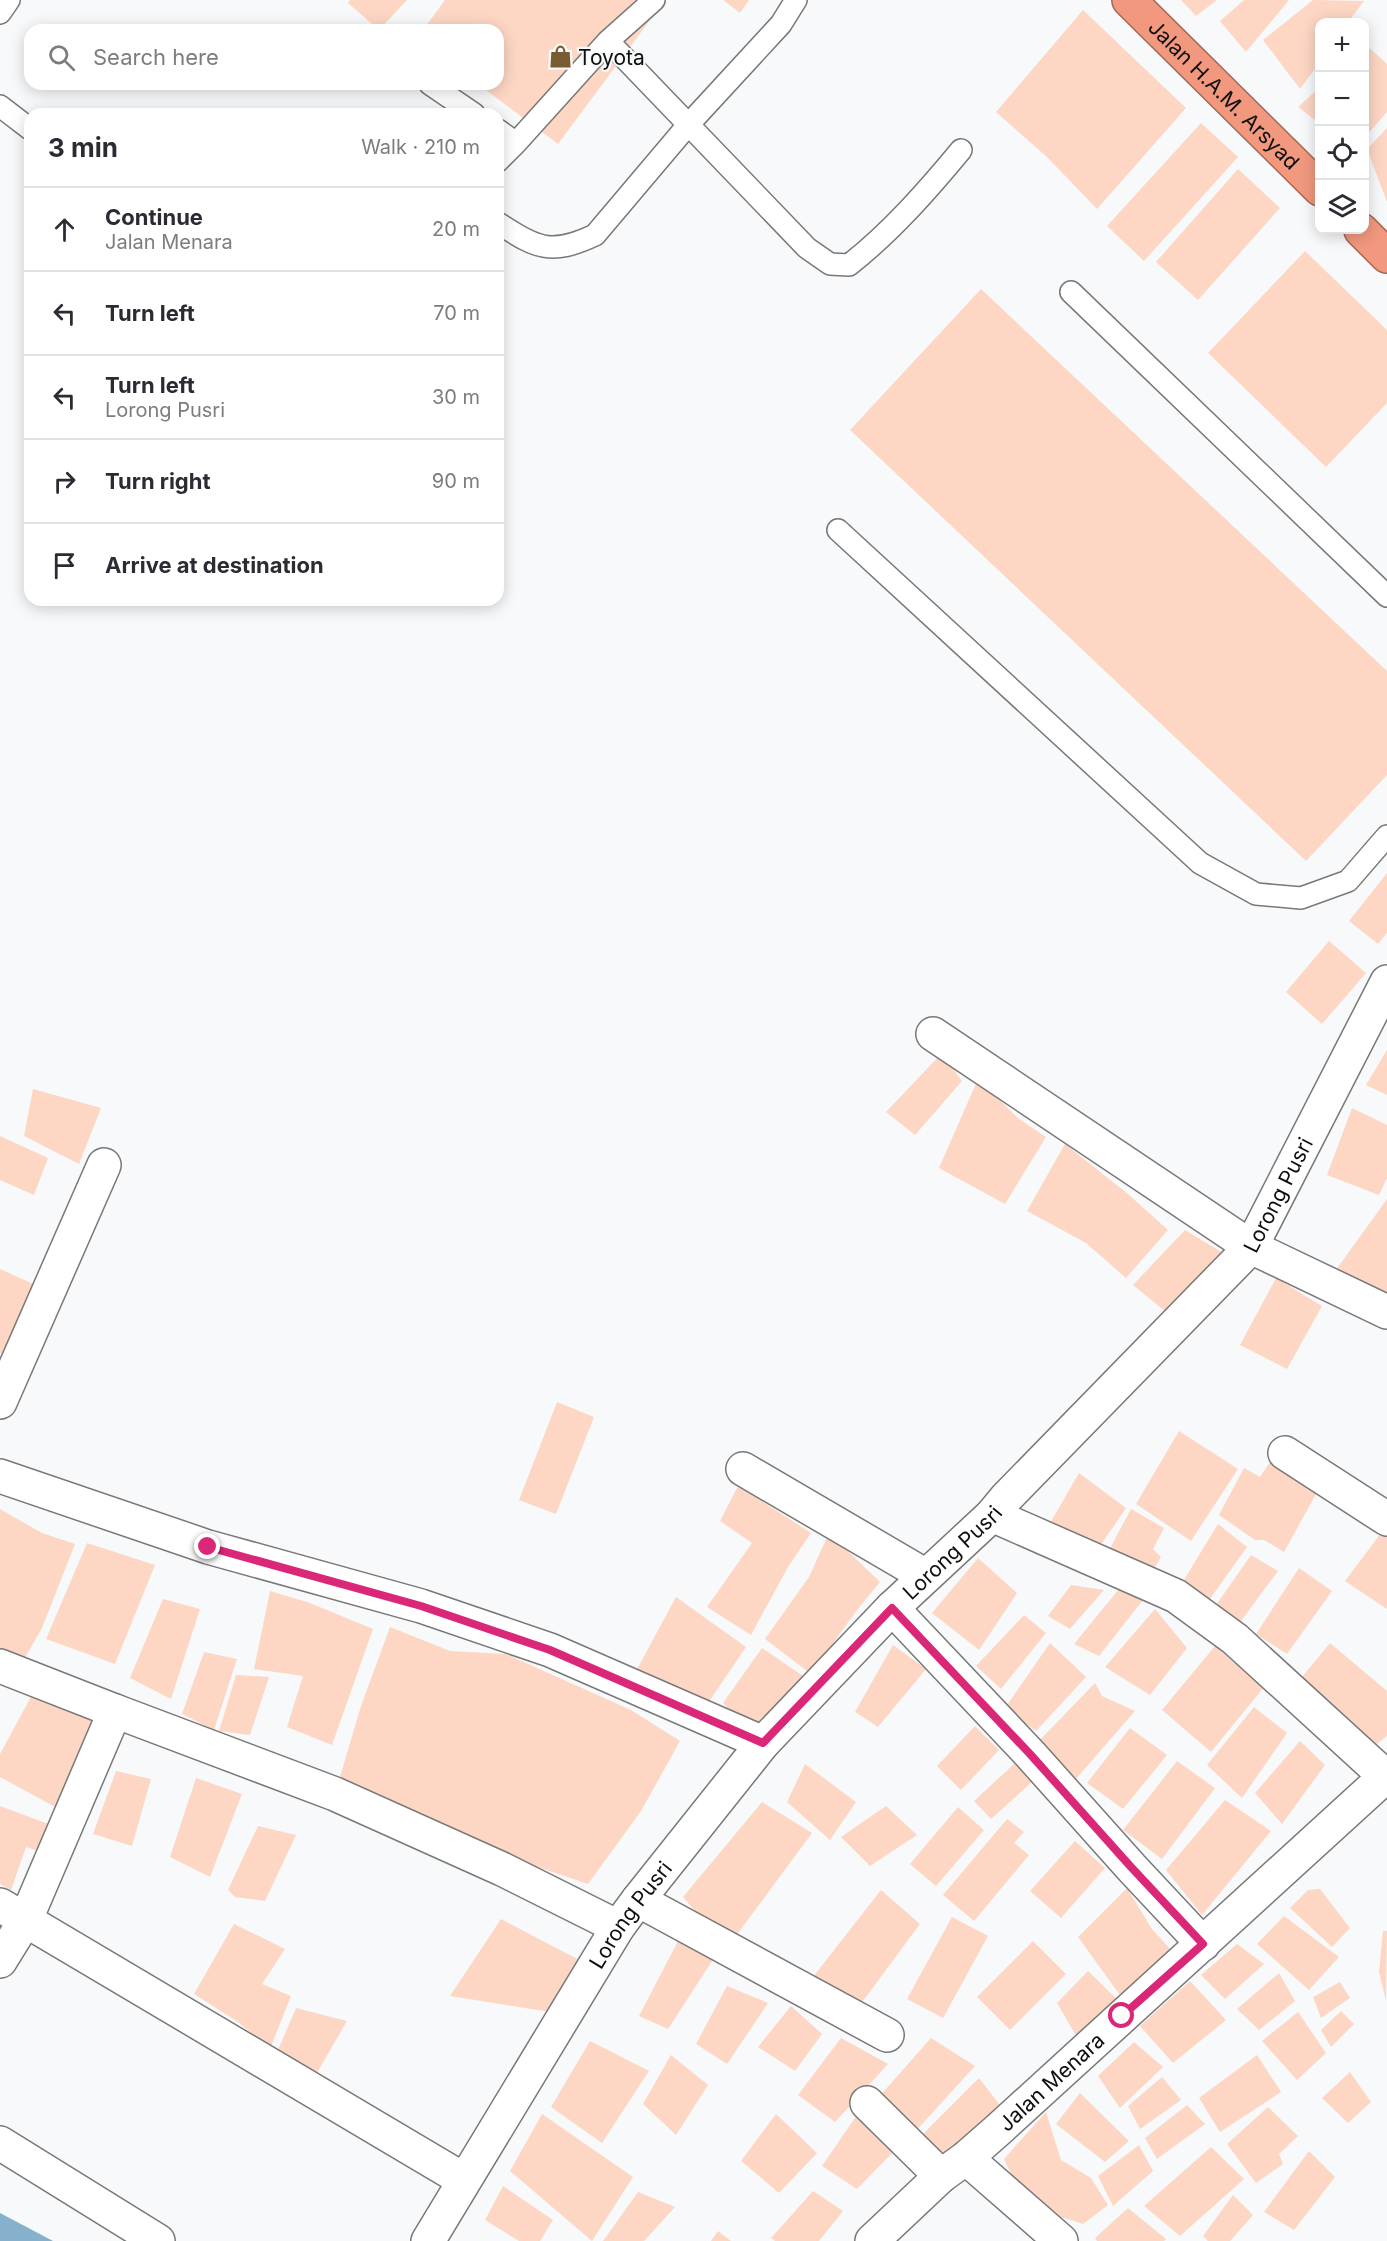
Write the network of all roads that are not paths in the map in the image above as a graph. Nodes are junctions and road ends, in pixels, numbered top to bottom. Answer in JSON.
{"nodes":[{"id":1,"x":9,"y":0,"type":"edge"},
{"id":2,"x":654,"y":0,"type":"edge"},
{"id":3,"x":796,"y":0,"type":"edge"},
{"id":4,"x":1129,"y":0,"type":"edge"},
{"id":5,"x":0,"y":13,"type":"edge"},
{"id":6,"x":608,"y":41,"type":"junction"},
{"id":7,"x":439,"y":90,"type":"edge"},
{"id":8,"x":0,"y":106,"type":"edge"},
{"id":9,"x":465,"y":108,"type":"edge"},
{"id":10,"x":24,"y":124,"type":"edge"},
{"id":11,"x":688,"y":125,"type":"junction"},
{"id":12,"x":504,"y":134,"type":"edge"},
{"id":13,"x":516,"y":143,"type":"junction"},
{"id":14,"x":961,"y":150,"type":"dead end"},
{"id":15,"x":504,"y":155,"type":"edge"},
{"id":16,"x":1315,"y":184,"type":"edge"},
{"id":17,"x":504,"y":227,"type":"edge"},
{"id":18,"x":1364,"y":234,"type":"edge"},
{"id":19,"x":1387,"y":256,"type":"edge"},
{"id":20,"x":1071,"y":292,"type":"dead end"},
{"id":21,"x":838,"y":530,"type":"dead end"},
{"id":22,"x":1387,"y":596,"type":"edge"},
{"id":23,"x":1387,"y":836,"type":"edge"},
{"id":24,"x":1387,"y":982,"type":"edge"},
{"id":25,"x":933,"y":1034,"type":"dead end"},
{"id":26,"x":104,"y":1165,"type":"dead end"},
{"id":27,"x":1251,"y":1247,"type":"junction"},
{"id":28,"x":1387,"y":1312,"type":"edge"},
{"id":29,"x":0,"y":1402,"type":"edge"},
{"id":30,"x":1285,"y":1453,"type":"dead end"},
{"id":31,"x":742,"y":1469,"type":"dead end"},
{"id":32,"x":0,"y":1476,"type":"edge"},
{"id":33,"x":992,"y":1515,"type":"junction"},
{"id":34,"x":1387,"y":1519,"type":"edge"},
{"id":35,"x":926,"y":1576,"type":"junction"},
{"id":36,"x":892,"y":1608,"type":"junction"},
{"id":37,"x":0,"y":1666,"type":"edge"},
{"id":38,"x":115,"y":1711,"type":"junction"},
{"id":39,"x":763,"y":1743,"type":"junction"},
{"id":40,"x":1386,"y":1776,"type":"edge"},
{"id":41,"x":638,"y":1900,"type":"junction"},
{"id":42,"x":13,"y":1912,"type":"edge"},
{"id":43,"x":618,"y":1927,"type":"junction"},
{"id":44,"x":1203,"y":1944,"type":"junction"},
{"id":45,"x":0,"y":1961,"type":"edge"},
{"id":46,"x":887,"y":2035,"type":"dead end"},
{"id":47,"x":867,"y":2103,"type":"dead end"},
{"id":48,"x":0,"y":2143,"type":"edge"},
{"id":49,"x":954,"y":2167,"type":"junction"},
{"id":50,"x":464,"y":2180,"type":"junction"},
{"id":51,"x":158,"y":2241,"type":"edge"},
{"id":52,"x":428,"y":2241,"type":"edge"},
{"id":53,"x":872,"y":2241,"type":"edge"},
{"id":54,"x":1061,"y":2241,"type":"edge"}],
"edges":[{"from":1,"to":5,"type":"lane"},
{"from":2,"to":6,"type":"lane"},
{"from":3,"to":11,"type":"lane"},
{"from":4,"to":16,"type":"highway","name":"Jalan H.A.M. Arsyad"},
{"from":6,"to":11,"type":"lane"},
{"from":6,"to":13,"type":"lane"},
{"from":7,"to":9,"type":"lane"},
{"from":8,"to":10,"type":"lane"},
{"from":11,"to":14,"type":"lane"},
{"from":11,"to":17,"type":"lane"},
{"from":12,"to":13,"type":"lane"},
{"from":13,"to":15,"type":"lane"},
{"from":18,"to":19,"type":"highway"},
{"from":20,"to":22,"type":"lane"},
{"from":21,"to":23,"type":"lane"},
{"from":24,"to":27,"type":"street","name":"Lorong Pusri"},
{"from":25,"to":27,"type":"street"},
{"from":26,"to":29,"type":"street"},
{"from":27,"to":28,"type":"street"},
{"from":27,"to":33,"type":"street","name":"Lorong Pusri"},
{"from":30,"to":34,"type":"street"},
{"from":31,"to":35,"type":"street"},
{"from":32,"to":39,"type":"street"},
{"from":33,"to":35,"type":"street","name":"Lorong Pusri"},
{"from":33,"to":40,"type":"street"},
{"from":35,"to":36,"type":"street","name":"Lorong Pusri"},
{"from":36,"to":39,"type":"street","name":"Lorong Pusri"},
{"from":36,"to":44,"type":"street"},
{"from":37,"to":38,"type":"street"},
{"from":38,"to":42,"type":"street"},
{"from":38,"to":43,"type":"street"},
{"from":39,"to":41,"type":"street","name":"Lorong Pusri"},
{"from":40,"to":44,"type":"street","name":"Jalan Menara"},
{"from":41,"to":43,"type":"street","name":"Lorong Pusri"},
{"from":41,"to":46,"type":"street"},
{"from":42,"to":45,"type":"street"},
{"from":42,"to":50,"type":"street"},
{"from":43,"to":50,"type":"street","name":"Lorong Pusri"},
{"from":44,"to":49,"type":"street","name":"Jalan Menara"},
{"from":47,"to":49,"type":"street"},
{"from":48,"to":51,"type":"street"},
{"from":49,"to":53,"type":"street","name":"Jalan Menara"},
{"from":49,"to":54,"type":"street"},
{"from":50,"to":52,"type":"street","name":"Lorong Pusri"}]}
